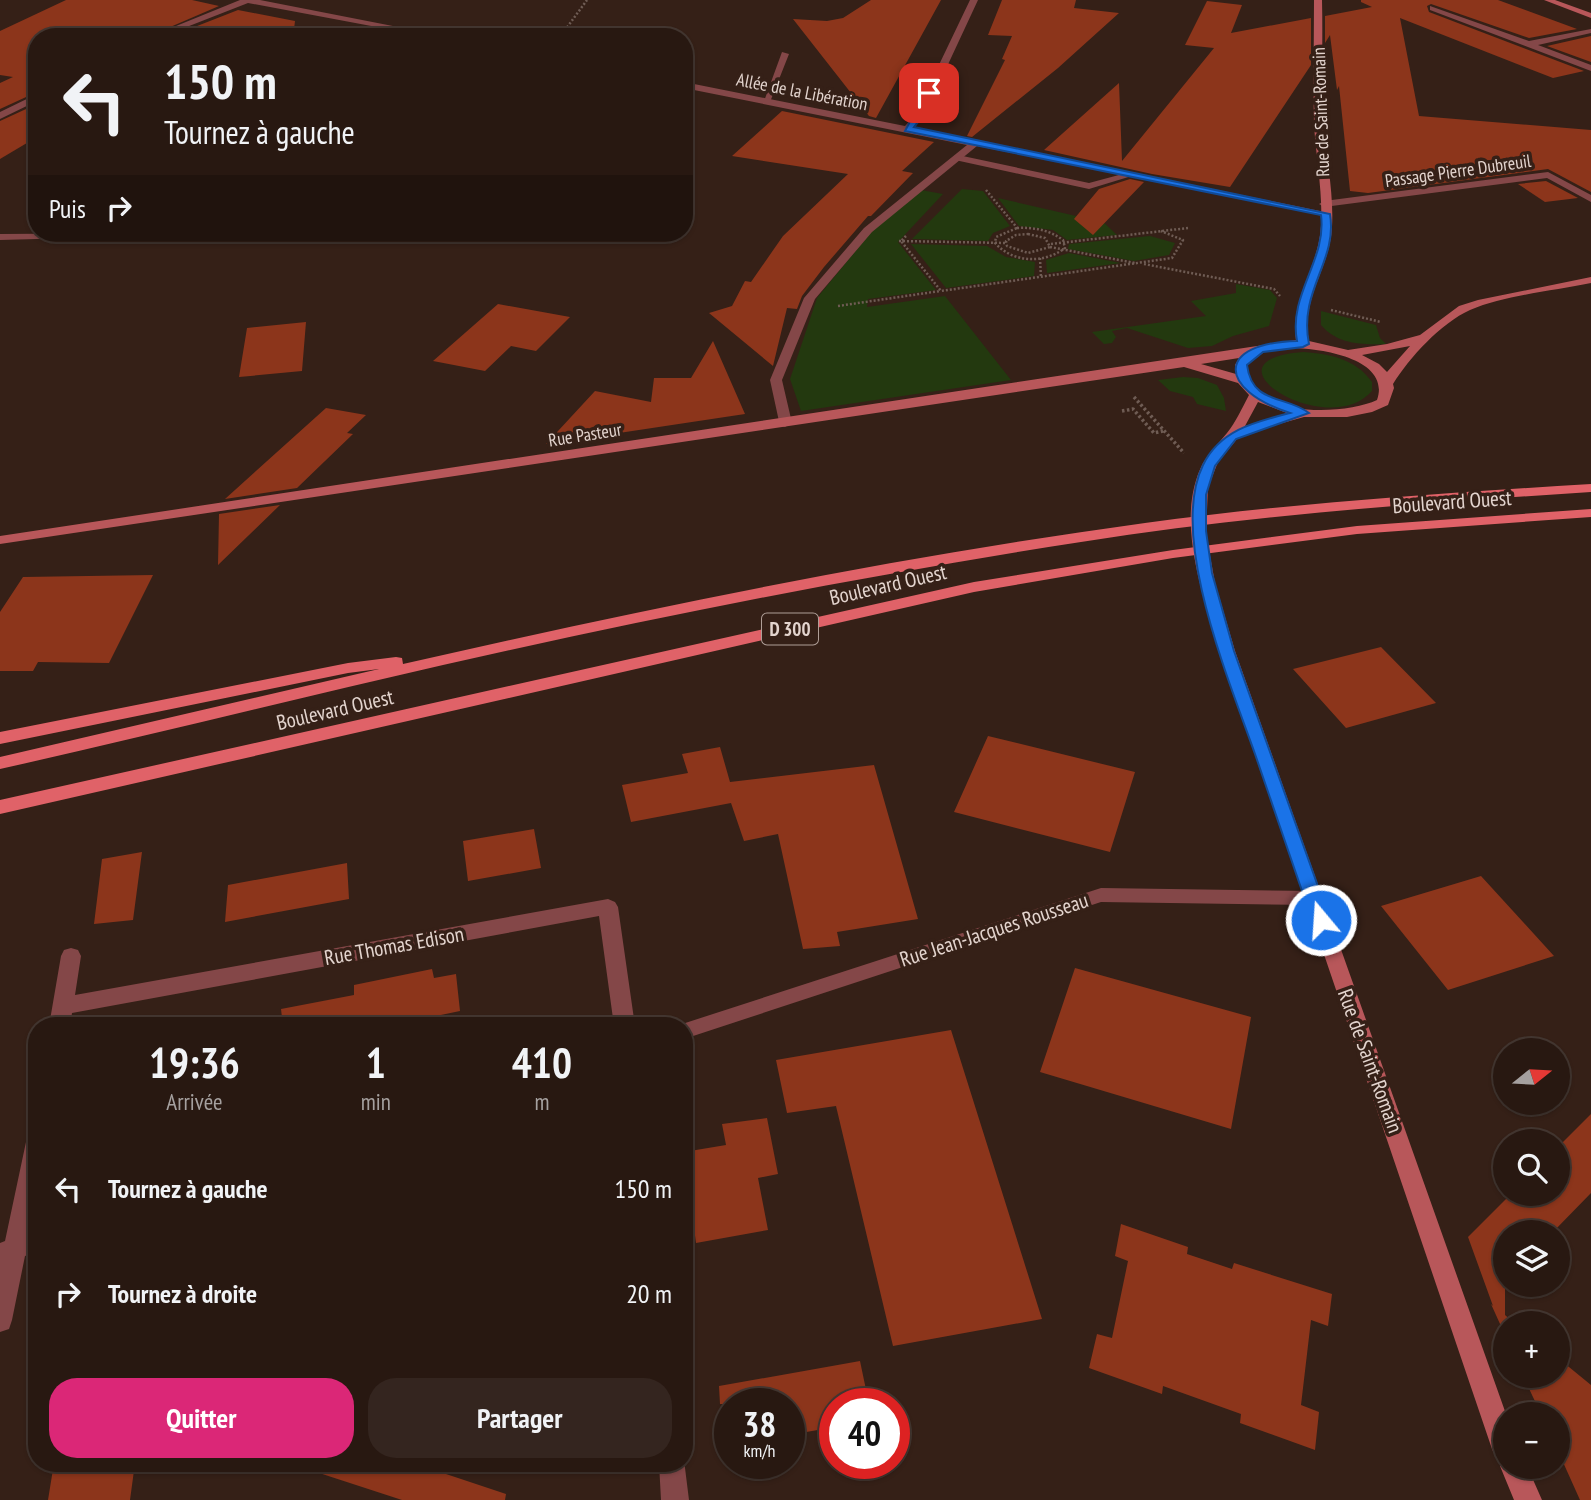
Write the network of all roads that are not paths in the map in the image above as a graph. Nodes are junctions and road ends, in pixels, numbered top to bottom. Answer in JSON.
{"nodes":[{"id":1,"x":247,"y":0,"type":"edge"},
{"id":2,"x":1318,"y":0,"type":"edge"},
{"id":3,"x":1548,"y":0,"type":"edge"},
{"id":4,"x":970,"y":1,"type":"edge"},
{"id":5,"x":276,"y":5,"type":"junction"},
{"id":6,"x":1433,"y":8,"type":"dead end"},
{"id":7,"x":250,"y":13,"type":"dead end"},
{"id":8,"x":237,"y":15,"type":"dead end"},
{"id":9,"x":1591,"y":16,"type":"edge"},
{"id":10,"x":200,"y":17,"type":"junction"},
{"id":11,"x":174,"y":28,"type":"edge"},
{"id":12,"x":397,"y":28,"type":"edge"},
{"id":13,"x":1591,"y":32,"type":"edge"},
{"id":14,"x":1529,"y":44,"type":"junction"},
{"id":15,"x":785,"y":54,"type":"dead end"},
{"id":16,"x":1591,"y":68,"type":"edge"},
{"id":17,"x":693,"y":87,"type":"edge"},
{"id":18,"x":28,"y":102,"type":"edge"},
{"id":19,"x":765,"y":102,"type":"junction"},
{"id":20,"x":0,"y":116,"type":"edge"},
{"id":21,"x":908,"y":129,"type":"junction"},
{"id":22,"x":974,"y":144,"type":"junction"},
{"id":23,"x":958,"y":158,"type":"junction"},
{"id":24,"x":1130,"y":175,"type":"junction"},
{"id":25,"x":1591,"y":199,"type":"edge"},
{"id":26,"x":1324,"y":209,"type":"junction"},
{"id":27,"x":28,"y":236,"type":"edge"},
{"id":28,"x":0,"y":237,"type":"edge"},
{"id":29,"x":1591,"y":280,"type":"edge"},
{"id":30,"x":1424,"y":338,"type":"junction"},
{"id":31,"x":1303,"y":344,"type":"junction"},
{"id":32,"x":1349,"y":353,"type":"junction"},
{"id":33,"x":1251,"y":354,"type":"junction"},
{"id":34,"x":1175,"y":363,"type":"junction"},
{"id":35,"x":1243,"y":380,"type":"junction"},
{"id":36,"x":1387,"y":383,"type":"junction"},
{"id":37,"x":1256,"y":394,"type":"junction"},
{"id":38,"x":1303,"y":413,"type":"junction"},
{"id":39,"x":785,"y":423,"type":"junction"},
{"id":40,"x":1232,"y":436,"type":"junction"},
{"id":41,"x":1591,"y":488,"type":"edge"},
{"id":42,"x":1591,"y":513,"type":"edge"},
{"id":43,"x":0,"y":540,"type":"edge"},
{"id":44,"x":504,"y":647,"type":"junction"},
{"id":45,"x":0,"y":738,"type":"edge"},
{"id":46,"x":0,"y":763,"type":"edge"},
{"id":47,"x":0,"y":807,"type":"edge"},
{"id":48,"x":1314,"y":898,"type":"junction"},
{"id":49,"x":71,"y":956,"type":"dead end"},
{"id":50,"x":61,"y":1016,"type":"edge"},
{"id":51,"x":624,"y":1017,"type":"edge"},
{"id":52,"x":693,"y":1027,"type":"edge"},
{"id":53,"x":28,"y":1192,"type":"edge"},
{"id":54,"x":18,"y":1248,"type":"edge"},
{"id":55,"x":0,"y":1320,"type":"edge"},
{"id":56,"x":1493,"y":1414,"type":"edge"},
{"id":57,"x":672,"y":1472,"type":"edge"},
{"id":58,"x":1519,"y":1479,"type":"edge"},
{"id":59,"x":676,"y":1500,"type":"edge"},
{"id":60,"x":1528,"y":1500,"type":"edge"}],
"edges":[{"from":1,"to":5,"type":"street"},
{"from":1,"to":10,"type":"street"},
{"from":2,"to":26,"type":"street","name":"Rue de Saint-Romain"},
{"from":3,"to":9,"type":"street"},
{"from":4,"to":21,"type":"street"},
{"from":5,"to":7,"type":"street"},
{"from":5,"to":12,"type":"street"},
{"from":6,"to":14,"type":"street"},
{"from":8,"to":10,"type":"street"},
{"from":10,"to":11,"type":"street"},
{"from":13,"to":14,"type":"street"},
{"from":14,"to":16,"type":"street"},
{"from":15,"to":19,"type":"lane"},
{"from":17,"to":19,"type":"street","name":"Allée de la Libération"},
{"from":18,"to":20,"type":"street"},
{"from":19,"to":21,"type":"street","name":"Allée de la Libération"},
{"from":21,"to":22,"type":"street","name":"Allée de la Libération"},
{"from":22,"to":23,"type":"street"},
{"from":22,"to":24,"type":"street","name":"Allée de la Libération"},
{"from":23,"to":24,"type":"lane"},
{"from":23,"to":39,"type":"street"},
{"from":24,"to":26,"type":"street","name":"Allée de la Libération"},
{"from":25,"to":26,"type":"lane","name":"Passage Pierre Dubreuil"},
{"from":26,"to":31,"type":"street","name":"Rue de Saint-Romain"},
{"from":27,"to":28,"type":"lane"},
{"from":29,"to":30,"type":"street"},
{"from":30,"to":32,"type":"street"},
{"from":30,"to":36,"type":"street"},
{"from":31,"to":32,"type":"street","name":"Rue Pasteur"},
{"from":31,"to":33,"type":"street","name":"Rue Pasteur"},
{"from":32,"to":36,"type":"street"},
{"from":33,"to":34,"type":"street","name":"Rue Pasteur"},
{"from":33,"to":35,"type":"street"},
{"from":34,"to":35,"type":"street","name":"Rue Pasteur"},
{"from":34,"to":39,"type":"street","name":"Rue Pasteur"},
{"from":35,"to":37,"type":"street"},
{"from":36,"to":38,"type":"street"},
{"from":37,"to":38,"type":"street"},
{"from":37,"to":40,"type":"street","name":"Rue de Saint-Romain"},
{"from":38,"to":40,"type":"street"},
{"from":39,"to":43,"type":"street","name":"Rue Pasteur"},
{"from":40,"to":48,"type":"street","name":"Rue de Saint-Romain"},
{"from":41,"to":44,"type":"main road","name":"Boulevard Ouest","number":"D 300"},
{"from":42,"to":47,"type":"main road","name":"Boulevard Ouest","number":"D 300"},
{"from":44,"to":45,"type":"main road"},
{"from":44,"to":46,"type":"main road","name":"Boulevard Ouest","number":"D 300"},
{"from":48,"to":52,"type":"street","name":"Rue Jean-Jacques Rousseau"},
{"from":48,"to":56,"type":"street","name":"Rue de Saint-Romain"},
{"from":49,"to":50,"type":"street"},
{"from":50,"to":51,"type":"street","name":"Rue Thomas Edison"},
{"from":53,"to":54,"type":"street"},
{"from":54,"to":55,"type":"street"},
{"from":57,"to":59,"type":"street"},
{"from":58,"to":60,"type":"street"}]}
